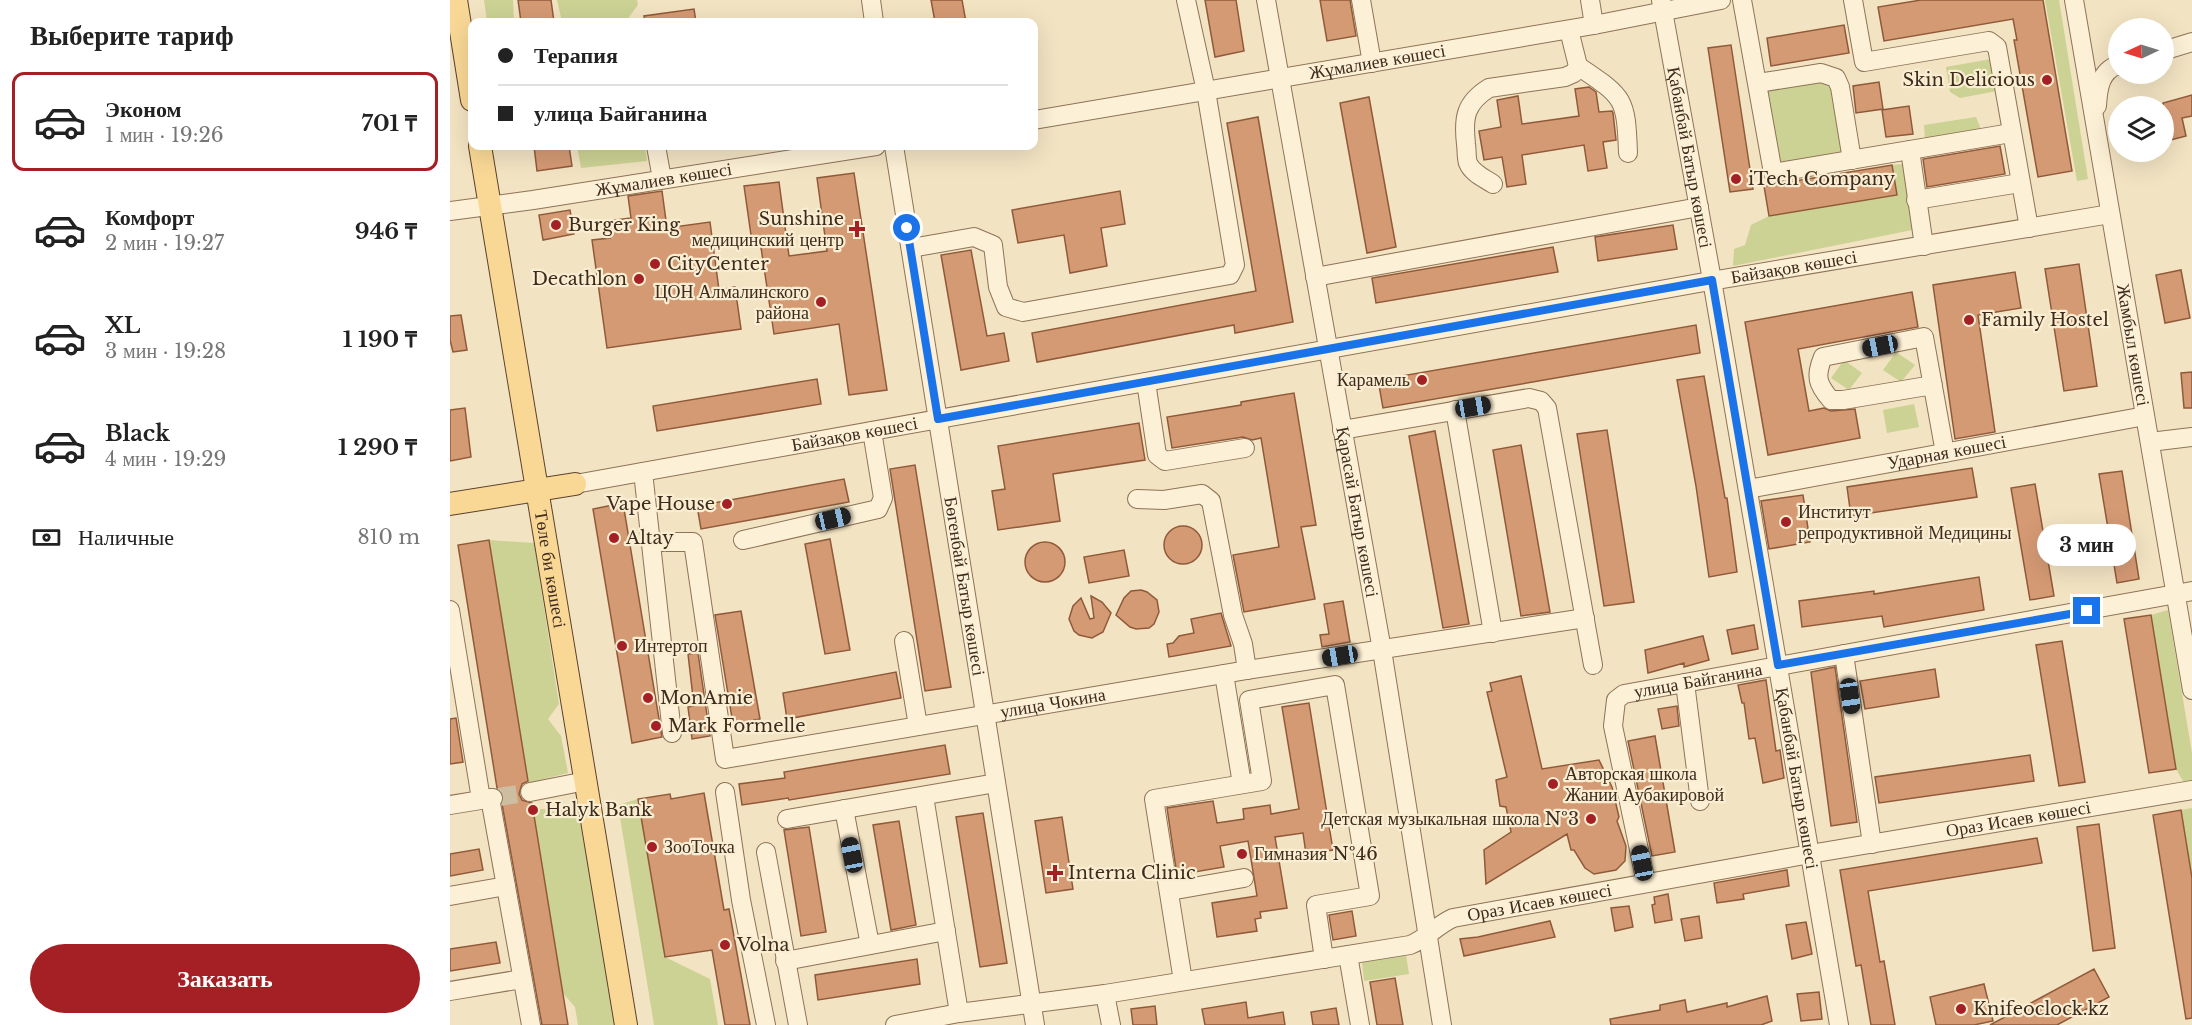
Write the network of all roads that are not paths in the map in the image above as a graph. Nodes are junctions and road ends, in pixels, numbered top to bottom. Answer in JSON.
{"nodes":[{"id":1,"x":456,"y":0,"type":"edge"},
{"id":2,"x":871,"y":0,"type":"edge"},
{"id":3,"x":1186,"y":0,"type":"edge"},
{"id":4,"x":1266,"y":0,"type":"edge"},
{"id":5,"x":1361,"y":0,"type":"edge"},
{"id":6,"x":1590,"y":0,"type":"edge"},
{"id":7,"x":1721,"y":0,"type":"edge"},
{"id":8,"x":1742,"y":0,"type":"edge"},
{"id":9,"x":1853,"y":0,"type":"edge"},
{"id":10,"x":2074,"y":0,"type":"edge"},
{"id":11,"x":1662,"y":5,"type":"edge"},
{"id":12,"x":873,"y":18,"type":"edge"},
{"id":13,"x":1594,"y":25,"type":"junction"},
{"id":14,"x":1569,"y":30,"type":"junction"},
{"id":15,"x":2192,"y":42,"type":"edge"},
{"id":16,"x":2174,"y":48,"type":"edge"},
{"id":17,"x":468,"y":54,"type":"edge"},
{"id":18,"x":1372,"y":63,"type":"junction"},
{"id":19,"x":1578,"y":66,"type":"junction"},
{"id":20,"x":2108,"y":70,"type":"edge"},
{"id":21,"x":1279,"y":79,"type":"junction"},
{"id":22,"x":1758,"y":83,"type":"junction"},
{"id":23,"x":1206,"y":91,"type":"junction"},
{"id":24,"x":1038,"y":119,"type":"edge"},
{"id":25,"x":2096,"y":132,"type":"junction"},
{"id":26,"x":2011,"y":133,"type":"junction"},
{"id":27,"x":481,"y":150,"type":"edge"},
{"id":28,"x":657,"y":150,"type":"edge"},
{"id":29,"x":850,"y":150,"type":"edge"},
{"id":30,"x":895,"y":150,"type":"edge"},
{"id":31,"x":1910,"y":150,"type":"junction"},
{"id":32,"x":1628,"y":153,"type":"dead end"},
{"id":33,"x":1852,"y":160,"type":"junction"},
{"id":34,"x":662,"y":179,"type":"junction"},
{"id":35,"x":2020,"y":183,"type":"junction"},
{"id":36,"x":1493,"y":184,"type":"dead end"},
{"id":37,"x":1916,"y":200,"type":"junction"},
{"id":38,"x":490,"y":205,"type":"junction"},
{"id":39,"x":1699,"y":207,"type":"junction"},
{"id":40,"x":450,"y":211,"type":"edge"},
{"id":41,"x":2110,"y":214,"type":"junction"},
{"id":42,"x":2029,"y":228,"type":"junction"},
{"id":43,"x":1924,"y":246,"type":"junction"},
{"id":44,"x":911,"y":248,"type":"junction"},
{"id":45,"x":1315,"y":277,"type":"junction"},
{"id":46,"x":1712,"y":280,"type":"junction"},
{"id":47,"x":1328,"y":349,"type":"junction"},
{"id":48,"x":1146,"y":381,"type":"junction"},
{"id":49,"x":1933,"y":385,"type":"junction"},
{"id":50,"x":1455,"y":410,"type":"junction"},
{"id":51,"x":2145,"y":416,"type":"junction"},
{"id":52,"x":938,"y":419,"type":"junction"},
{"id":53,"x":1342,"y":430,"type":"junction"},
{"id":54,"x":872,"y":431,"type":"junction"},
{"id":55,"x":2192,"y":438,"type":"edge"},
{"id":56,"x":2150,"y":442,"type":"junction"},
{"id":57,"x":1245,"y":448,"type":"dead end"},
{"id":58,"x":1945,"y":453,"type":"junction"},
{"id":59,"x":643,"y":472,"type":"junction"},
{"id":60,"x":575,"y":484,"type":"joint"},
{"id":61,"x":1748,"y":489,"type":"junction"},
{"id":62,"x":538,"y":490,"type":"junction"},
{"id":63,"x":1137,"y":499,"type":"dead end"},
{"id":64,"x":450,"y":504,"type":"edge"},
{"id":65,"x":743,"y":540,"type":"dead end"},
{"id":66,"x":651,"y":542,"type":"junction"},
{"id":67,"x":2184,"y":593,"type":"edge"},
{"id":68,"x":450,"y":610,"type":"edge"},
{"id":69,"x":1586,"y":618,"type":"junction"},
{"id":70,"x":1492,"y":633,"type":"junction"},
{"id":71,"x":904,"y":641,"type":"dead end"},
{"id":72,"x":1382,"y":650,"type":"junction"},
{"id":73,"x":1844,"y":654,"type":"junction"},
{"id":74,"x":1778,"y":665,"type":"junction"},
{"id":75,"x":1593,"y":666,"type":"dead end"},
{"id":76,"x":1247,"y":670,"type":"junction"},
{"id":77,"x":1224,"y":674,"type":"junction"},
{"id":78,"x":1685,"y":683,"type":"junction"},
{"id":79,"x":2192,"y":690,"type":"edge"},
{"id":80,"x":985,"y":714,"type":"junction"},
{"id":81,"x":459,"y":719,"type":"edge"},
{"id":82,"x":918,"y":726,"type":"junction"},
{"id":83,"x":672,"y":734,"type":"dead end"},
{"id":84,"x":586,"y":781,"type":"junction"},
{"id":85,"x":996,"y":783,"type":"junction"},
{"id":86,"x":1242,"y":784,"type":"junction"},
{"id":87,"x":2192,"y":790,"type":"edge"},
{"id":88,"x":530,"y":792,"type":"tunnel mouth"},
{"id":89,"x":725,"y":792,"type":"dead end"},
{"id":90,"x":924,"y":796,"type":"junction"},
{"id":91,"x":490,"y":798,"type":"junction"},
{"id":92,"x":1700,"y":801,"type":"dead end"},
{"id":93,"x":450,"y":805,"type":"edge"},
{"id":94,"x":844,"y":809,"type":"junction"},
{"id":95,"x":787,"y":819,"type":"dead end"},
{"id":96,"x":1872,"y":844,"type":"junction"},
{"id":97,"x":766,"y":852,"type":"dead end"},
{"id":98,"x":1810,"y":854,"type":"junction"},
{"id":99,"x":1244,"y":878,"type":"dead end"},
{"id":100,"x":1646,"y":883,"type":"junction"},
{"id":101,"x":506,"y":886,"type":"junction"},
{"id":102,"x":1170,"y":891,"type":"junction"},
{"id":103,"x":450,"y":896,"type":"edge"},
{"id":104,"x":946,"y":931,"type":"junction"},
{"id":105,"x":1427,"y":935,"type":"junction"},
{"id":106,"x":870,"y":945,"type":"junction"},
{"id":107,"x":1348,"y":955,"type":"junction"},
{"id":108,"x":1324,"y":959,"type":"junction"},
{"id":109,"x":785,"y":961,"type":"junction"},
{"id":110,"x":522,"y":979,"type":"junction"},
{"id":111,"x":1183,"y":981,"type":"junction"},
{"id":112,"x":450,"y":991,"type":"edge"},
{"id":113,"x":621,"y":994,"type":"junction"},
{"id":114,"x":1106,"y":994,"type":"junction"},
{"id":115,"x":1032,"y":1004,"type":"junction"},
{"id":116,"x":967,"y":1017,"type":"edge"},
{"id":117,"x":531,"y":1025,"type":"edge"},
{"id":118,"x":626,"y":1025,"type":"edge"},
{"id":119,"x":638,"y":1025,"type":"edge"},
{"id":120,"x":766,"y":1025,"type":"edge"},
{"id":121,"x":798,"y":1025,"type":"edge"},
{"id":122,"x":895,"y":1025,"type":"edge"},
{"id":123,"x":1035,"y":1025,"type":"edge"},
{"id":124,"x":1111,"y":1025,"type":"edge"},
{"id":125,"x":1360,"y":1025,"type":"edge"},
{"id":126,"x":1442,"y":1025,"type":"edge"},
{"id":127,"x":1839,"y":1025,"type":"edge"}],
"edges":[{"from":1,"to":17,"type":"main road"},
{"from":2,"to":12,"type":"street"},
{"from":3,"to":23,"type":"street"},
{"from":4,"to":21,"type":"street","name":"Қарасай Батыр көшесі"},
{"from":5,"to":18,"type":"street"},
{"from":6,"to":13,"type":"street"},
{"from":7,"to":11,"type":"street","name":"Жұмалиев көшесі"},
{"from":8,"to":22,"type":"street"},
{"from":9,"to":26,"type":"street"},
{"from":10,"to":25,"type":"street","name":"Жамбыл көшесі"},
{"from":11,"to":13,"type":"street","name":"Жұмалиев көшесі"},
{"from":11,"to":39,"type":"street","name":"Қабанбай Батыр көшесі"},
{"from":13,"to":14,"type":"street","name":"Жұмалиев көшесі"},
{"from":14,"to":18,"type":"street","name":"Жұмалиев көшесі"},
{"from":14,"to":19,"type":"street"},
{"from":15,"to":16,"type":"street"},
{"from":18,"to":21,"type":"street","name":"Жұмалиев көшесі"},
{"from":19,"to":32,"type":"street"},
{"from":19,"to":36,"type":"street"},
{"from":20,"to":25,"type":"street"},
{"from":21,"to":23,"type":"street","name":"Жұмалиев көшесі"},
{"from":21,"to":45,"type":"street","name":"Қарасай Батыр көшесі"},
{"from":22,"to":33,"type":"street"},
{"from":22,"to":33,"type":"street"},
{"from":23,"to":24,"type":"street","name":"Жұмалиев көшесі"},
{"from":23,"to":44,"type":"street"},
{"from":25,"to":41,"type":"street","name":"Жамбыл көшесі"},
{"from":26,"to":31,"type":"street"},
{"from":26,"to":35,"type":"street"},
{"from":27,"to":38,"type":"main road","name":"Төле би көшесі"},
{"from":28,"to":34,"type":"street"},
{"from":29,"to":34,"type":"street","name":"Жұмалиев көшесі"},
{"from":30,"to":44,"type":"street","name":"Бөгенбай Батыр көшесі"},
{"from":31,"to":33,"type":"street"},
{"from":31,"to":37,"type":"street"},
{"from":34,"to":38,"type":"street","name":"Жұмалиев көшесі"},
{"from":35,"to":37,"type":"street"},
{"from":35,"to":42,"type":"street"},
{"from":37,"to":43,"type":"street"},
{"from":38,"to":40,"type":"street","name":"Жұмалиев көшесі"},
{"from":38,"to":62,"type":"main road","name":"Төле би көшесі"},
{"from":39,"to":45,"type":"street"},
{"from":39,"to":46,"type":"street","name":"Қабанбай Батыр көшесі"},
{"from":41,"to":42,"type":"street","name":"Байзақов көшесі"},
{"from":41,"to":51,"type":"street","name":"Жамбыл көшесі"},
{"from":42,"to":43,"type":"street","name":"Байзақов көшесі"},
{"from":43,"to":46,"type":"street","name":"Байзақов көшесі"},
{"from":44,"to":52,"type":"street","name":"Бөгенбай Батыр көшесі"},
{"from":45,"to":47,"type":"street","name":"Қарасай Батыр көшесі"},
{"from":46,"to":47,"type":"street","name":"Байзақов көшесі"},
{"from":46,"to":61,"type":"street","name":"Қабанбай Батыр көшесі"},
{"from":47,"to":48,"type":"street","name":"Байзақов көшесі"},
{"from":47,"to":53,"type":"street","name":"Қарасай Батыр көшесі"},
{"from":48,"to":52,"type":"street","name":"Байзақов көшесі"},
{"from":48,"to":57,"type":"street"},
{"from":49,"to":49,"type":"street"},
{"from":49,"to":58,"type":"street"},
{"from":50,"to":53,"type":"street"},
{"from":50,"to":69,"type":"street"},
{"from":50,"to":70,"type":"street"},
{"from":51,"to":56,"type":"street","name":"Жамбыл көшесі"},
{"from":51,"to":58,"type":"street","name":"Ударная көшесі"},
{"from":52,"to":54,"type":"street","name":"Байзақов көшесі"},
{"from":52,"to":80,"type":"street","name":"Бөгенбай Батыр көшесі"},
{"from":53,"to":72,"type":"street","name":"Қарасай Батыр көшесі"},
{"from":54,"to":59,"type":"street","name":"Байзақов көшесі"},
{"from":54,"to":65,"type":"street"},
{"from":55,"to":56,"type":"street"},
{"from":56,"to":67,"type":"street","name":"Жамбыл көшесі"},
{"from":58,"to":61,"type":"street","name":"Ударная көшесі"},
{"from":59,"to":60,"type":"street","name":"Байзақов көшесі"},
{"from":59,"to":66,"type":"street"},
{"from":60,"to":62,"type":"main road","name":"Байзақов көшесі"},
{"from":61,"to":74,"type":"street","name":"Қабанбай Батыр көшесі"},
{"from":62,"to":64,"type":"main road","name":"Байзақов көшесі"},
{"from":62,"to":84,"type":"main road","name":"Төле би көшесі"},
{"from":63,"to":76,"type":"street"},
{"from":66,"to":82,"type":"street","name":"улица Чокина"},
{"from":66,"to":83,"type":"street"},
{"from":67,"to":73,"type":"street","name":"улица Байганина"},
{"from":67,"to":79,"type":"street","name":"Жамбыл көшесі"},
{"from":68,"to":81,"type":"street"},
{"from":69,"to":70,"type":"street","name":"улица Чокина"},
{"from":69,"to":75,"type":"street"},
{"from":70,"to":72,"type":"street","name":"улица Чокина"},
{"from":71,"to":82,"type":"street"},
{"from":72,"to":76,"type":"street","name":"улица Чокина"},
{"from":72,"to":105,"type":"street","name":"Қарасай Батыр көшесі"},
{"from":73,"to":74,"type":"street","name":"улица Байганина"},
{"from":73,"to":96,"type":"street"},
{"from":74,"to":78,"type":"street","name":"улица Байганина"},
{"from":74,"to":98,"type":"street","name":"Қабанбай Батыр көшесі"},
{"from":76,"to":77,"type":"street","name":"улица Чокина"},
{"from":77,"to":80,"type":"street","name":"улица Чокина"},
{"from":77,"to":86,"type":"street"},
{"from":78,"to":92,"type":"street"},
{"from":78,"to":100,"type":"street","name":"улица Байганина"},
{"from":80,"to":82,"type":"street","name":"улица Чокина"},
{"from":80,"to":85,"type":"street","name":"Бөгенбай Батыр көшесі"},
{"from":81,"to":91,"type":"street"},
{"from":84,"to":88,"type":"street"},
{"from":84,"to":113,"type":"main road","name":"Төле би көшесі"},
{"from":85,"to":90,"type":"street"},
{"from":85,"to":115,"type":"street","name":"Бөгенбай Батыр көшесі"},
{"from":86,"to":102,"type":"street"},
{"from":86,"to":108,"type":"street"},
{"from":87,"to":96,"type":"street","name":"Ораз Исаев көшесі"},
{"from":89,"to":120,"type":"street"},
{"from":90,"to":94,"type":"street"},
{"from":90,"to":104,"type":"street"},
{"from":91,"to":93,"type":"street"},
{"from":91,"to":101,"type":"street"},
{"from":94,"to":95,"type":"street"},
{"from":94,"to":106,"type":"street"},
{"from":96,"to":98,"type":"street","name":"Ораз Исаев көшесі"},
{"from":97,"to":109,"type":"street"},
{"from":98,"to":100,"type":"street","name":"Ораз Исаев көшесі"},
{"from":98,"to":127,"type":"street","name":"Қабанбай Батыр көшесі"},
{"from":99,"to":102,"type":"street"},
{"from":100,"to":105,"type":"street","name":"Ораз Исаев көшесі"},
{"from":101,"to":103,"type":"street"},
{"from":101,"to":110,"type":"street"},
{"from":102,"to":111,"type":"street"},
{"from":104,"to":106,"type":"street"},
{"from":104,"to":116,"type":"street"},
{"from":105,"to":107,"type":"street","name":"Ораз Исаев көшесі"},
{"from":105,"to":126,"type":"street","name":"Қарасай Батыр көшесі"},
{"from":106,"to":109,"type":"street"},
{"from":107,"to":108,"type":"street","name":"Ораз Исаев көшесі"},
{"from":107,"to":125,"type":"street"},
{"from":108,"to":111,"type":"street","name":"Ораз Исаев көшесі"},
{"from":109,"to":121,"type":"street"},
{"from":110,"to":112,"type":"street"},
{"from":110,"to":117,"type":"street"},
{"from":111,"to":114,"type":"street","name":"Ораз Исаев көшесі"},
{"from":113,"to":118,"type":"main road","name":"Төле би көшесі"},
{"from":113,"to":119,"type":"main road","name":"Төле би көшесі"},
{"from":114,"to":115,"type":"street","name":"Ораз Исаев көшесі"},
{"from":114,"to":124,"type":"street"},
{"from":115,"to":116,"type":"street","name":"Ораз Исаев көшесі"},
{"from":115,"to":123,"type":"street","name":"Бөгенбай Батыр көшесі"},
{"from":116,"to":122,"type":"street","name":"Ораз Исаев көшесі"}]}
